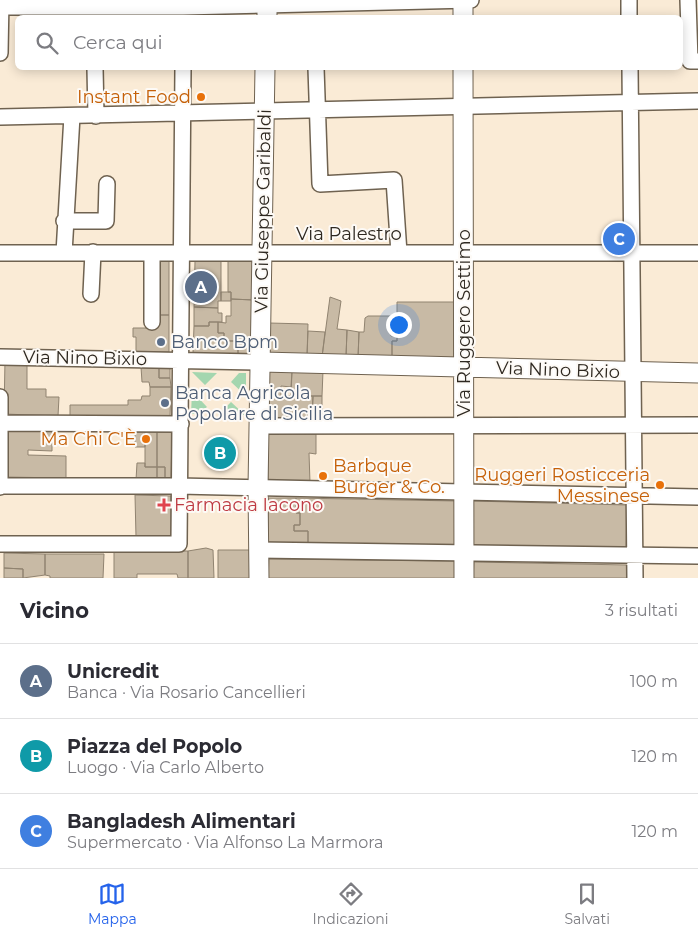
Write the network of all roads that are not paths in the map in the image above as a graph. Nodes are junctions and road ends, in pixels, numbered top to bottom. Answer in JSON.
{"nodes":[{"id":1,"x":1,"y":0,"type":"edge"},
{"id":2,"x":463,"y":0,"type":"edge"},
{"id":3,"x":471,"y":0,"type":"edge"},
{"id":4,"x":629,"y":0,"type":"edge"},
{"id":5,"x":688,"y":0,"type":"edge"},
{"id":6,"x":0,"y":7,"type":"edge"},
{"id":7,"x":183,"y":8,"type":"edge"},
{"id":8,"x":267,"y":8,"type":"edge"},
{"id":9,"x":94,"y":13,"type":"edge"},
{"id":10,"x":463,"y":15,"type":"edge"},
{"id":11,"x":629,"y":15,"type":"edge"},
{"id":12,"x":694,"y":33,"type":"edge"},
{"id":13,"x":0,"y":53,"type":"edge"},
{"id":14,"x":698,"y":61,"type":"edge"},
{"id":15,"x":95,"y":70,"type":"edge"},
{"id":16,"x":183,"y":70,"type":"edge"},
{"id":17,"x":266,"y":70,"type":"edge"},
{"id":18,"x":316,"y":70,"type":"edge"},
{"id":19,"x":464,"y":70,"type":"edge"},
{"id":20,"x":630,"y":70,"type":"edge"},
{"id":21,"x":698,"y":101,"type":"edge"},
{"id":22,"x":631,"y":103,"type":"junction"},
{"id":23,"x":464,"y":107,"type":"junction"},
{"id":24,"x":318,"y":110,"type":"junction"},
{"id":25,"x":264,"y":112,"type":"junction"},
{"id":26,"x":183,"y":114,"type":"junction"},
{"id":27,"x":72,"y":116,"type":"junction"},
{"id":28,"x":96,"y":116,"type":"junction"},
{"id":29,"x":0,"y":117,"type":"edge"},
{"id":30,"x":107,"y":184,"type":"dead end"},
{"id":31,"x":64,"y":221,"type":"junction"},
{"id":32,"x":182,"y":251,"type":"junction"},
{"id":33,"x":93,"y":252,"type":"junction"},
{"id":34,"x":152,"y":252,"type":"junction"},
{"id":35,"x":263,"y":252,"type":"junction"},
{"id":36,"x":0,"y":253,"type":"edge"},
{"id":37,"x":64,"y":253,"type":"junction"},
{"id":38,"x":399,"y":253,"type":"junction"},
{"id":39,"x":464,"y":253,"type":"junction"},
{"id":40,"x":698,"y":253,"type":"edge"},
{"id":41,"x":632,"y":254,"type":"junction"},
{"id":42,"x":91,"y":294,"type":"dead end"},
{"id":43,"x":152,"y":322,"type":"dead end"},
{"id":44,"x":0,"y":357,"type":"edge"},
{"id":45,"x":178,"y":357,"type":"junction"},
{"id":46,"x":264,"y":360,"type":"junction"},
{"id":47,"x":465,"y":368,"type":"junction"},
{"id":48,"x":633,"y":372,"type":"junction"},
{"id":49,"x":698,"y":373,"type":"edge"},
{"id":50,"x":0,"y":397,"type":"edge"},
{"id":51,"x":0,"y":423,"type":"edge"},
{"id":52,"x":176,"y":424,"type":"junction"},
{"id":53,"x":698,"y":425,"type":"edge"},
{"id":54,"x":264,"y":426,"type":"junction"},
{"id":55,"x":464,"y":426,"type":"junction"},
{"id":56,"x":634,"y":426,"type":"junction"},
{"id":57,"x":175,"y":486,"type":"junction"},
{"id":58,"x":0,"y":487,"type":"edge"},
{"id":59,"x":264,"y":488,"type":"junction"},
{"id":60,"x":464,"y":492,"type":"junction"},
{"id":61,"x":635,"y":497,"type":"junction"},
{"id":62,"x":698,"y":497,"type":"edge"},
{"id":63,"x":0,"y":544,"type":"edge"},
{"id":64,"x":258,"y":550,"type":"junction"},
{"id":65,"x":464,"y":554,"type":"junction"},
{"id":66,"x":635,"y":556,"type":"junction"},
{"id":67,"x":698,"y":556,"type":"edge"},
{"id":68,"x":259,"y":578,"type":"edge"},
{"id":69,"x":464,"y":578,"type":"edge"},
{"id":70,"x":635,"y":578,"type":"edge"}],
"edges":[{"from":1,"to":6,"type":"street"},
{"from":2,"to":3,"type":"street"},
{"from":2,"to":8,"type":"street"},
{"from":2,"to":10,"type":"main road"},
{"from":4,"to":11,"type":"street"},
{"from":5,"to":12,"type":"street"},
{"from":6,"to":9,"type":"street"},
{"from":6,"to":13,"type":"street"},
{"from":7,"to":8,"type":"street"},
{"from":7,"to":9,"type":"street"},
{"from":12,"to":14,"type":"street"},
{"from":15,"to":28,"type":"street"},
{"from":16,"to":26,"type":"street"},
{"from":17,"to":25,"type":"main road","name":"Via Giuseppe Garibaldi"},
{"from":18,"to":24,"type":"street"},
{"from":19,"to":23,"type":"main road","name":"Via Ruggero Settimo"},
{"from":20,"to":22,"type":"street"},
{"from":21,"to":22,"type":"street"},
{"from":22,"to":23,"type":"street"},
{"from":22,"to":41,"type":"street"},
{"from":23,"to":24,"type":"street"},
{"from":23,"to":39,"type":"main road","name":"Via Ruggero Settimo"},
{"from":24,"to":25,"type":"street"},
{"from":24,"to":38,"type":"street"},
{"from":25,"to":26,"type":"street"},
{"from":25,"to":35,"type":"main road","name":"Via Giuseppe Garibaldi"},
{"from":26,"to":28,"type":"street"},
{"from":26,"to":32,"type":"street"},
{"from":27,"to":28,"type":"street"},
{"from":27,"to":29,"type":"street"},
{"from":27,"to":31,"type":"street"},
{"from":30,"to":31,"type":"street"},
{"from":31,"to":37,"type":"street"},
{"from":32,"to":34,"type":"street","name":"Via Palestro"},
{"from":32,"to":35,"type":"street","name":"Via Palestro"},
{"from":32,"to":45,"type":"street"},
{"from":33,"to":34,"type":"street","name":"Via Palestro"},
{"from":33,"to":37,"type":"street","name":"Via Palestro"},
{"from":33,"to":42,"type":"street"},
{"from":34,"to":43,"type":"street"},
{"from":35,"to":38,"type":"street","name":"Via Palestro"},
{"from":35,"to":46,"type":"main road","name":"Via Giuseppe Garibaldi"},
{"from":36,"to":37,"type":"street","name":"Via Palestro"},
{"from":38,"to":39,"type":"street","name":"Via Palestro"},
{"from":39,"to":41,"type":"street","name":"Via Palestro"},
{"from":39,"to":47,"type":"main road","name":"Via Ruggero Settimo"},
{"from":40,"to":41,"type":"street","name":"Via Palestro"},
{"from":41,"to":48,"type":"street"},
{"from":44,"to":45,"type":"street","name":"Via Nino Bixio"},
{"from":45,"to":46,"type":"street","name":"Via Nino Bixio"},
{"from":45,"to":52,"type":"street"},
{"from":46,"to":47,"type":"main road","name":"Via Nino Bixio"},
{"from":46,"to":54,"type":"main road","name":"Via Giuseppe Garibaldi"},
{"from":47,"to":48,"type":"main road","name":"Via Nino Bixio"},
{"from":47,"to":55,"type":"main road","name":"Via Ruggero Settimo"},
{"from":48,"to":49,"type":"main road","name":"Via Nino Bixio"},
{"from":48,"to":56,"type":"street"},
{"from":50,"to":51,"type":"street"},
{"from":51,"to":52,"type":"street"},
{"from":51,"to":58,"type":"street"},
{"from":52,"to":57,"type":"street"},
{"from":53,"to":56,"type":"street"},
{"from":54,"to":55,"type":"street"},
{"from":54,"to":59,"type":"main road","name":"Via Giuseppe Garibaldi"},
{"from":55,"to":56,"type":"street"},
{"from":55,"to":60,"type":"main road","name":"Via Ruggero Settimo"},
{"from":56,"to":61,"type":"street"},
{"from":57,"to":58,"type":"street"},
{"from":57,"to":59,"type":"street"},
{"from":57,"to":63,"type":"street"},
{"from":59,"to":60,"type":"street"},
{"from":59,"to":64,"type":"main road","name":"Via Giuseppe Garibaldi"},
{"from":60,"to":61,"type":"street"},
{"from":60,"to":65,"type":"main road","name":"Via Ruggero Settimo"},
{"from":61,"to":62,"type":"street"},
{"from":61,"to":66,"type":"street"},
{"from":64,"to":65,"type":"street"},
{"from":64,"to":68,"type":"main road"},
{"from":65,"to":66,"type":"street"},
{"from":65,"to":69,"type":"main road","name":"Via Ruggero Settimo"},
{"from":66,"to":67,"type":"street"},
{"from":66,"to":70,"type":"street"}]}
